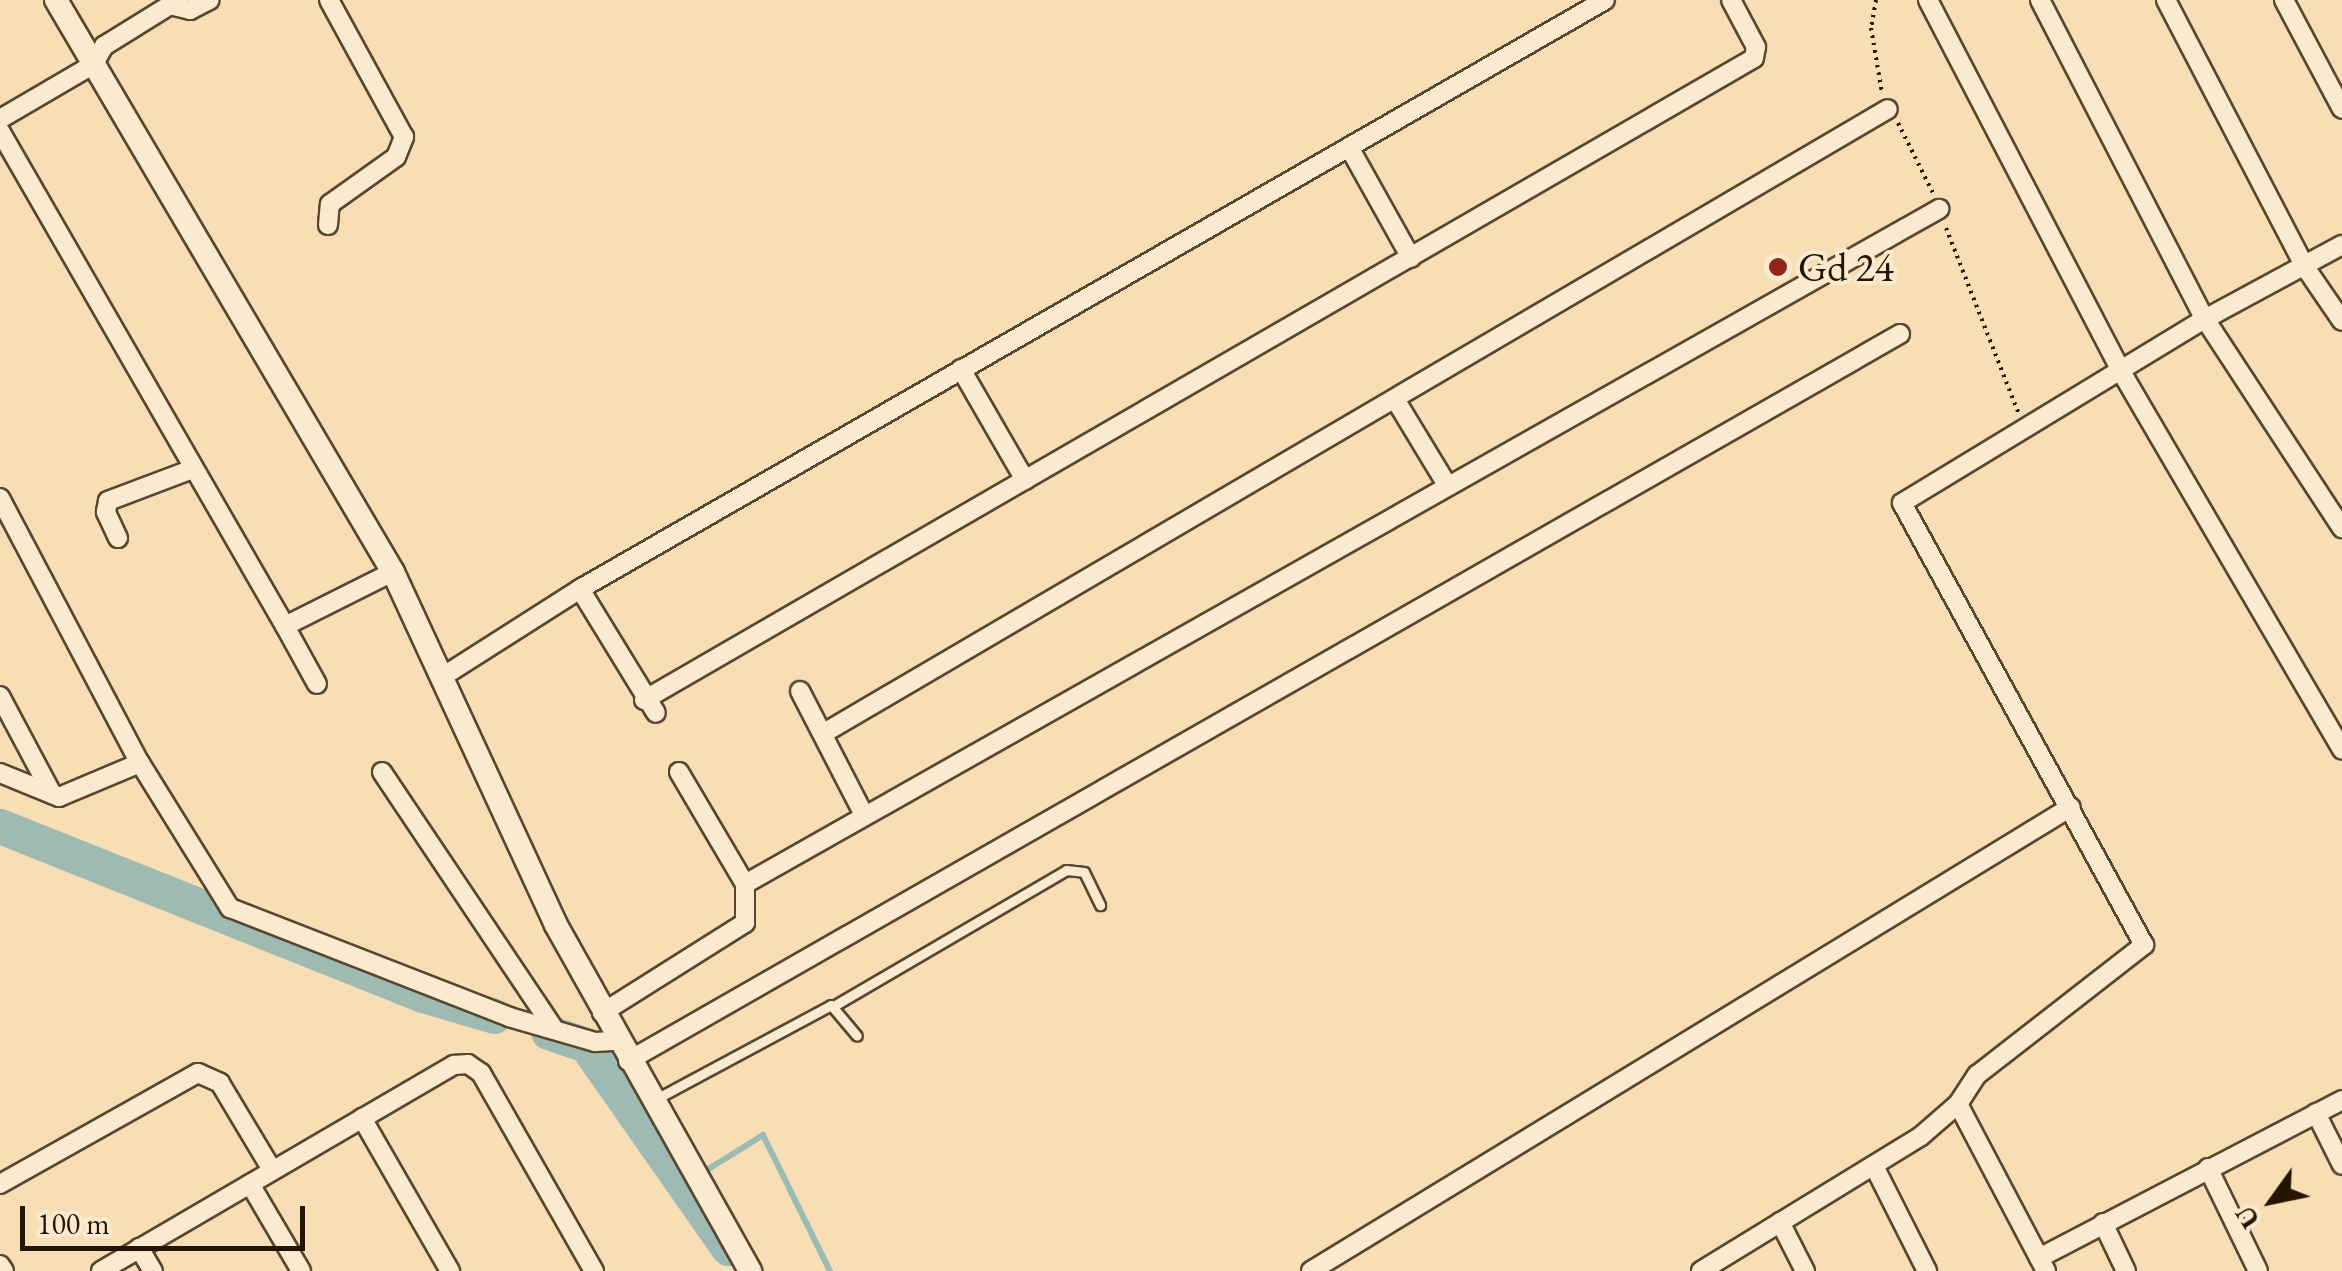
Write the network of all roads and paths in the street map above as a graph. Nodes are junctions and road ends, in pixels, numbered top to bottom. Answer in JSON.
{"nodes":[{"id":1,"x":56,"y":0,"type":"edge"},
{"id":2,"x":210,"y":0,"type":"edge"},
{"id":3,"x":329,"y":0,"type":"edge"},
{"id":4,"x":1605,"y":0,"type":"edge"},
{"id":5,"x":1731,"y":0,"type":"edge"},
{"id":6,"x":1928,"y":0,"type":"edge"},
{"id":7,"x":2040,"y":0,"type":"edge"},
{"id":8,"x":2166,"y":0,"type":"edge"},
{"id":9,"x":2284,"y":0,"type":"edge"},
{"id":10,"x":94,"y":64,"type":"junction"},
{"id":11,"x":1888,"y":109,"type":"dead end"},
{"id":12,"x":2342,"y":109,"type":"edge"},
{"id":13,"x":0,"y":119,"type":"edge"},
{"id":14,"x":0,"y":131,"type":"edge"},
{"id":15,"x":1349,"y":146,"type":"junction"},
{"id":16,"x":1939,"y":209,"type":"joint"},
{"id":17,"x":328,"y":225,"type":"dead end"},
{"id":18,"x":2342,"y":245,"type":"edge"},
{"id":19,"x":1411,"y":258,"type":"junction"},
{"id":20,"x":2305,"y":266,"type":"junction"},
{"id":21,"x":2204,"y":319,"type":"junction"},
{"id":22,"x":2342,"y":322,"type":"edge"},
{"id":23,"x":1900,"y":334,"type":"dead end"},
{"id":24,"x":961,"y":369,"type":"junction"},
{"id":25,"x":2122,"y":373,"type":"junction"},
{"id":26,"x":1395,"y":399,"type":"junction"},
{"id":27,"x":2023,"y":428,"type":"junction"},
{"id":28,"x":190,"y":470,"type":"junction"},
{"id":29,"x":1025,"y":480,"type":"junction"},
{"id":30,"x":1448,"y":485,"type":"junction"},
{"id":31,"x":0,"y":498,"type":"edge"},
{"id":32,"x":2342,"y":528,"type":"edge"},
{"id":33,"x":118,"y":538,"type":"dead end"},
{"id":34,"x":392,"y":572,"type":"junction"},
{"id":35,"x":580,"y":589,"type":"junction"},
{"id":36,"x":285,"y":626,"type":"junction"},
{"id":37,"x":449,"y":673,"type":"junction"},
{"id":38,"x":316,"y":684,"type":"dead end"},
{"id":39,"x":800,"y":690,"type":"dead end"},
{"id":40,"x":0,"y":696,"type":"edge"},
{"id":41,"x":824,"y":734,"type":"junction"},
{"id":42,"x":2342,"y":749,"type":"edge"},
{"id":43,"x":140,"y":763,"type":"junction"},
{"id":44,"x":382,"y":772,"type":"dead end"},
{"id":45,"x":679,"y":772,"type":"dead end"},
{"id":46,"x":0,"y":773,"type":"edge"},
{"id":47,"x":52,"y":794,"type":"junction"},
{"id":48,"x":2071,"y":807,"type":"junction"},
{"id":49,"x":863,"y":813,"type":"junction"},
{"id":50,"x":744,"y":884,"type":"junction"},
{"id":51,"x":1100,"y":905,"type":"dead end"},
{"id":52,"x":837,"y":1004,"type":"junction"},
{"id":53,"x":610,"y":1008,"type":"junction"},
{"id":54,"x":553,"y":1027,"type":"junction"},
{"id":55,"x":857,"y":1036,"type":"dead end"},
{"id":56,"x":632,"y":1053,"type":"junction"},
{"id":57,"x":2342,"y":1100,"type":"edge"},
{"id":58,"x":651,"y":1101,"type":"junction"},
{"id":59,"x":1958,"y":1104,"type":"junction"},
{"id":60,"x":2316,"y":1113,"type":"junction"},
{"id":61,"x":362,"y":1118,"type":"junction"},
{"id":62,"x":2342,"y":1165,"type":"edge"},
{"id":63,"x":1874,"y":1166,"type":"junction"},
{"id":64,"x":2208,"y":1168,"type":"junction"},
{"id":65,"x":272,"y":1170,"type":"junction"},
{"id":66,"x":0,"y":1184,"type":"edge"},
{"id":67,"x":250,"y":1184,"type":"junction"},
{"id":68,"x":1780,"y":1222,"type":"junction"},
{"id":69,"x":2103,"y":1224,"type":"junction"},
{"id":70,"x":139,"y":1248,"type":"junction"},
{"id":71,"x":2042,"y":1265,"type":"edge"},
{"id":72,"x":101,"y":1271,"type":"edge"},
{"id":73,"x":153,"y":1271,"type":"edge"},
{"id":74,"x":301,"y":1271,"type":"edge"},
{"id":75,"x":450,"y":1271,"type":"edge"},
{"id":76,"x":594,"y":1271,"type":"edge"},
{"id":77,"x":750,"y":1271,"type":"edge"},
{"id":78,"x":1311,"y":1271,"type":"edge"},
{"id":79,"x":1701,"y":1271,"type":"edge"},
{"id":80,"x":1805,"y":1271,"type":"edge"},
{"id":81,"x":1927,"y":1271,"type":"edge"},
{"id":82,"x":2126,"y":1271,"type":"edge"},
{"id":83,"x":2258,"y":1271,"type":"edge"}],
"edges":[{"from":1,"to":10,"type":"street"},
{"from":2,"to":10,"type":"street"},
{"from":3,"to":17,"type":"street"},
{"from":4,"to":15,"type":"street"},
{"from":5,"to":19,"type":"street"},
{"from":6,"to":25,"type":"street"},
{"from":7,"to":21,"type":"street"},
{"from":8,"to":20,"type":"street"},
{"from":9,"to":12,"type":"street"},
{"from":10,"to":13,"type":"street"},
{"from":10,"to":34,"type":"street"},
{"from":11,"to":26,"type":"street"},
{"from":14,"to":28,"type":"street"},
{"from":15,"to":19,"type":"street"},
{"from":15,"to":24,"type":"street"},
{"from":16,"to":27,"type":"path"},
{"from":16,"to":30,"type":"street"},
{"from":18,"to":20,"type":"street"},
{"from":19,"to":29,"type":"street"},
{"from":20,"to":21,"type":"street"},
{"from":20,"to":22,"type":"street"},
{"from":21,"to":25,"type":"street"},
{"from":21,"to":32,"type":"street"},
{"from":23,"to":56,"type":"street"},
{"from":24,"to":29,"type":"street"},
{"from":24,"to":35,"type":"street"},
{"from":25,"to":27,"type":"street"},
{"from":25,"to":42,"type":"street"},
{"from":26,"to":30,"type":"street"},
{"from":26,"to":41,"type":"street"},
{"from":27,"to":48,"type":"street"},
{"from":28,"to":33,"type":"street"},
{"from":28,"to":36,"type":"street"},
{"from":29,"to":35,"type":"street"},
{"from":30,"to":49,"type":"street"},
{"from":31,"to":43,"type":"street"},
{"from":34,"to":36,"type":"street"},
{"from":34,"to":37,"type":"street"},
{"from":35,"to":37,"type":"street"},
{"from":36,"to":38,"type":"street"},
{"from":37,"to":53,"type":"street"},
{"from":39,"to":41,"type":"street"},
{"from":40,"to":47,"type":"street"},
{"from":41,"to":49,"type":"street"},
{"from":43,"to":47,"type":"street"},
{"from":43,"to":54,"type":"street"},
{"from":44,"to":54,"type":"street"},
{"from":45,"to":50,"type":"street"},
{"from":46,"to":47,"type":"street"},
{"from":48,"to":59,"type":"street"},
{"from":48,"to":78,"type":"street"},
{"from":49,"to":50,"type":"street"},
{"from":50,"to":53,"type":"street"},
{"from":51,"to":52,"type":"lane"},
{"from":52,"to":55,"type":"lane"},
{"from":52,"to":58,"type":"lane"},
{"from":53,"to":56,"type":"street"},
{"from":54,"to":56,"type":"street"},
{"from":56,"to":58,"type":"street"},
{"from":57,"to":60,"type":"street"},
{"from":58,"to":77,"type":"street"},
{"from":59,"to":63,"type":"street"},
{"from":59,"to":71,"type":"street"},
{"from":60,"to":62,"type":"street"},
{"from":60,"to":64,"type":"street"},
{"from":61,"to":65,"type":"street"},
{"from":61,"to":75,"type":"street"},
{"from":61,"to":76,"type":"street"},
{"from":63,"to":68,"type":"street"},
{"from":63,"to":81,"type":"street"},
{"from":64,"to":69,"type":"street"},
{"from":64,"to":83,"type":"street"},
{"from":65,"to":66,"type":"street"},
{"from":65,"to":67,"type":"street"},
{"from":67,"to":70,"type":"street"},
{"from":67,"to":74,"type":"street"},
{"from":68,"to":79,"type":"street"},
{"from":68,"to":80,"type":"street"},
{"from":69,"to":71,"type":"street"},
{"from":69,"to":82,"type":"street"},
{"from":70,"to":72,"type":"street"},
{"from":70,"to":73,"type":"street"}]}
